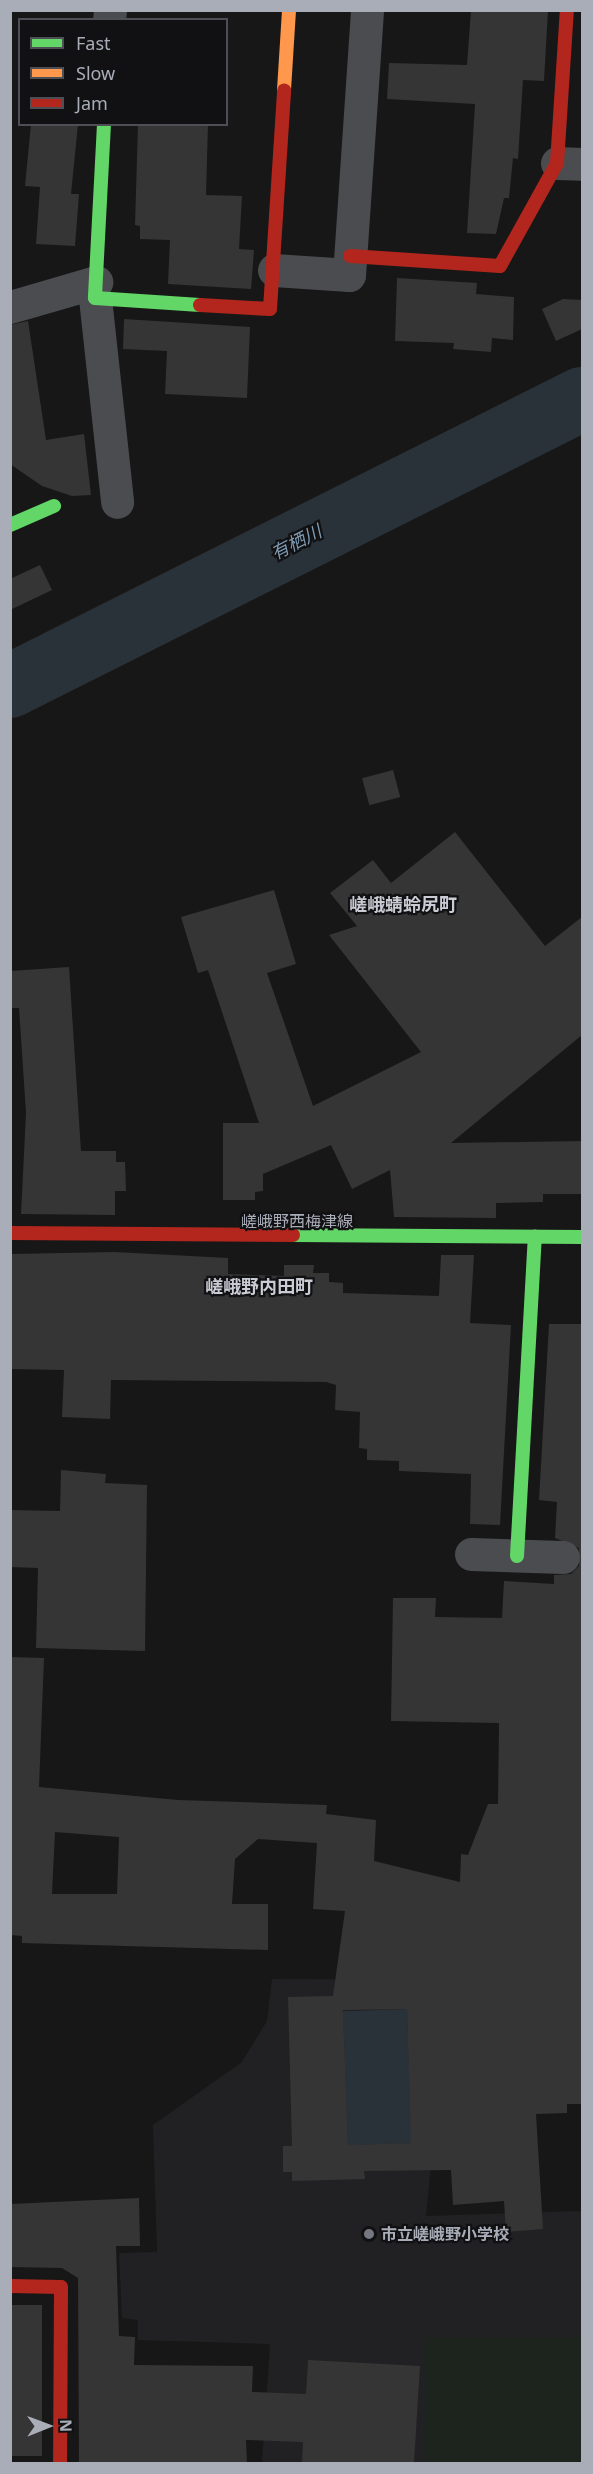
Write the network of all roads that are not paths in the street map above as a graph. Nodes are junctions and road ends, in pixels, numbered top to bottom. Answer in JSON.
{"nodes":[{"id":1,"x":289,"y":10,"type":"edge"},
{"id":2,"x":367,"y":10,"type":"edge"},
{"id":3,"x":567,"y":10,"type":"edge"},
{"id":4,"x":104,"y":126,"type":"edge"},
{"id":5,"x":570,"y":164,"type":"edge"},
{"id":6,"x":350,"y":256,"type":"junction"},
{"id":7,"x":274,"y":270,"type":"junction"},
{"id":8,"x":96,"y":290,"type":"junction"},
{"id":9,"x":10,"y":307,"type":"edge"},
{"id":10,"x":117,"y":502,"type":"dead end"},
{"id":11,"x":54,"y":506,"type":"dead end"},
{"id":12,"x":10,"y":525,"type":"edge"},
{"id":13,"x":10,"y":1233,"type":"edge"},
{"id":14,"x":535,"y":1237,"type":"junction"},
{"id":15,"x":582,"y":1237,"type":"edge"},
{"id":16,"x":471,"y":1554,"type":"dead end"},
{"id":17,"x":517,"y":1556,"type":"junction"},
{"id":18,"x":563,"y":1557,"type":"dead end"},
{"id":19,"x":10,"y":2286,"type":"edge"},
{"id":20,"x":60,"y":2463,"type":"edge"}],
"edges":[{"from":1,"to":7,"type":"street"},
{"from":2,"to":6,"type":"street"},
{"from":3,"to":5,"type":"street"},
{"from":4,"to":8,"type":"street"},
{"from":5,"to":6,"type":"street"},
{"from":6,"to":7,"type":"street"},
{"from":7,"to":8,"type":"street"},
{"from":8,"to":9,"type":"street"},
{"from":8,"to":10,"type":"street"},
{"from":11,"to":12,"type":"street"},
{"from":13,"to":14,"type":"street","name":"嵯峨野西梅津線"},
{"from":14,"to":15,"type":"street","name":"嵯峨野西梅津線"},
{"from":14,"to":17,"type":"street"},
{"from":16,"to":17,"type":"street"},
{"from":17,"to":18,"type":"street"},
{"from":19,"to":20,"type":"street"}]}
